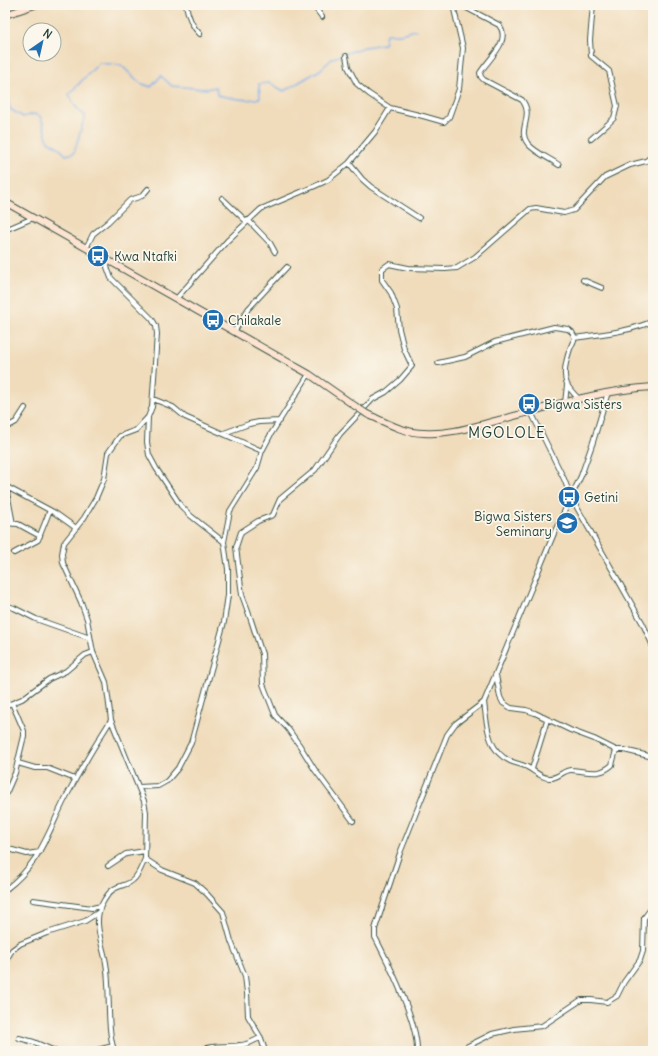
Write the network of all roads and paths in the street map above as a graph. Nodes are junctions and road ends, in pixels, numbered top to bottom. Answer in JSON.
{"nodes":[{"id":1,"x":36,"y":5,"type":"edge"},
{"id":2,"x":186,"y":5,"type":"edge"},
{"id":3,"x":313,"y":5,"type":"edge"},
{"id":4,"x":453,"y":5,"type":"edge"},
{"id":5,"x":461,"y":5,"type":"edge"},
{"id":6,"x":593,"y":5,"type":"edge"},
{"id":7,"x":649,"y":5,"type":"edge"},
{"id":8,"x":653,"y":8,"type":"edge"},
{"id":9,"x":5,"y":15,"type":"edge"},
{"id":10,"x":322,"y":17,"type":"dead end"},
{"id":11,"x":200,"y":34,"type":"dead end"},
{"id":12,"x":346,"y":56,"type":"dead end"},
{"id":13,"x":390,"y":108,"type":"junction"},
{"id":14,"x":591,"y":138,"type":"dead end"},
{"id":15,"x":653,"y":155,"type":"edge"},
{"id":16,"x":349,"y":164,"type":"junction"},
{"id":17,"x":559,"y":165,"type":"dead end"},
{"id":18,"x":148,"y":189,"type":"dead end"},
{"id":19,"x":222,"y":198,"type":"dead end"},
{"id":20,"x":5,"y":202,"type":"edge"},
{"id":21,"x":33,"y":218,"type":"junction"},
{"id":22,"x":419,"y":218,"type":"dead end"},
{"id":23,"x":248,"y":221,"type":"junction"},
{"id":24,"x":5,"y":230,"type":"edge"},
{"id":25,"x":86,"y":248,"type":"junction"},
{"id":26,"x":275,"y":252,"type":"dead end"},
{"id":27,"x":108,"y":260,"type":"junction"},
{"id":28,"x":286,"y":267,"type":"dead end"},
{"id":29,"x":583,"y":280,"type":"dead end"},
{"id":30,"x":602,"y":288,"type":"dead end"},
{"id":31,"x":176,"y":299,"type":"junction"},
{"id":32,"x":653,"y":321,"type":"edge"},
{"id":33,"x":234,"y":332,"type":"junction"},
{"id":34,"x":575,"y":338,"type":"junction"},
{"id":35,"x":438,"y":363,"type":"dead end"},
{"id":36,"x":309,"y":374,"type":"junction"},
{"id":37,"x":567,"y":384,"type":"junction"},
{"id":38,"x":653,"y":387,"type":"edge"},
{"id":39,"x":608,"y":392,"type":"junction"},
{"id":40,"x":153,"y":398,"type":"junction"},
{"id":41,"x":579,"y":399,"type":"junction"},
{"id":42,"x":565,"y":403,"type":"junction"},
{"id":43,"x":24,"y":408,"type":"dead end"},
{"id":44,"x":530,"y":412,"type":"junction"},
{"id":45,"x":148,"y":417,"type":"junction"},
{"id":46,"x":280,"y":421,"type":"junction"},
{"id":47,"x":5,"y":428,"type":"edge"},
{"id":48,"x":224,"y":433,"type":"junction"},
{"id":49,"x":262,"y":451,"type":"junction"},
{"id":50,"x":6,"y":487,"type":"edge"},
{"id":51,"x":571,"y":497,"type":"junction"},
{"id":52,"x":50,"y":510,"type":"junction"},
{"id":53,"x":5,"y":523,"type":"edge"},
{"id":54,"x":13,"y":524,"type":"junction"},
{"id":55,"x":76,"y":528,"type":"junction"},
{"id":56,"x":40,"y":536,"type":"junction"},
{"id":57,"x":224,"y":542,"type":"junction"},
{"id":58,"x":14,"y":553,"type":"dead end"},
{"id":59,"x":5,"y":605,"type":"edge"},
{"id":60,"x":90,"y":638,"type":"junction"},
{"id":61,"x":653,"y":650,"type":"edge"},
{"id":62,"x":93,"y":652,"type":"junction"},
{"id":63,"x":495,"y":674,"type":"junction"},
{"id":64,"x":484,"y":702,"type":"junction"},
{"id":65,"x":12,"y":703,"type":"junction"},
{"id":66,"x":5,"y":706,"type":"edge"},
{"id":67,"x":111,"y":720,"type":"junction"},
{"id":68,"x":547,"y":720,"type":"junction"},
{"id":69,"x":616,"y":750,"type":"junction"},
{"id":70,"x":653,"y":756,"type":"edge"},
{"id":71,"x":18,"y":763,"type":"junction"},
{"id":72,"x":532,"y":770,"type":"junction"},
{"id":73,"x":75,"y":779,"type":"junction"},
{"id":74,"x":139,"y":787,"type":"junction"},
{"id":75,"x":5,"y":796,"type":"edge"},
{"id":76,"x":353,"y":821,"type":"dead end"},
{"id":77,"x":5,"y":848,"type":"edge"},
{"id":78,"x":145,"y":851,"type":"junction"},
{"id":79,"x":40,"y":852,"type":"junction"},
{"id":80,"x":145,"y":859,"type":"junction"},
{"id":81,"x":108,"y":866,"type":"dead end"},
{"id":82,"x":5,"y":890,"type":"edge"},
{"id":83,"x":34,"y":900,"type":"dead end"},
{"id":84,"x":101,"y":906,"type":"junction"},
{"id":85,"x":653,"y":906,"type":"edge"},
{"id":86,"x":99,"y":912,"type":"junction"},
{"id":87,"x":5,"y":962,"type":"edge"},
{"id":88,"x":19,"y":1038,"type":"dead end"},
{"id":89,"x":261,"y":1038,"type":"junction"},
{"id":90,"x":239,"y":1045,"type":"junction"},
{"id":91,"x":113,"y":1046,"type":"junction"},
{"id":92,"x":55,"y":1051,"type":"edge"},
{"id":93,"x":93,"y":1051,"type":"edge"},
{"id":94,"x":114,"y":1051,"type":"edge"},
{"id":95,"x":199,"y":1051,"type":"edge"},
{"id":96,"x":238,"y":1051,"type":"edge"},
{"id":97,"x":265,"y":1051,"type":"edge"},
{"id":98,"x":418,"y":1051,"type":"edge"},
{"id":99,"x":461,"y":1051,"type":"edge"}],
"edges":[{"from":1,"to":9,"type":"street"},
{"from":2,"to":11,"type":"street"},
{"from":3,"to":10,"type":"street"},
{"from":4,"to":13,"type":"street"},
{"from":5,"to":17,"type":"street"},
{"from":6,"to":14,"type":"street"},
{"from":7,"to":8,"type":"street"},
{"from":12,"to":13,"type":"street"},
{"from":13,"to":16,"type":"street"},
{"from":15,"to":76,"type":"street"},
{"from":16,"to":22,"type":"street"},
{"from":16,"to":23,"type":"street"},
{"from":18,"to":25,"type":"street"},
{"from":19,"to":23,"type":"street"},
{"from":20,"to":21,"type":"street"},
{"from":21,"to":24,"type":"street"},
{"from":21,"to":25,"type":"street"},
{"from":23,"to":26,"type":"street"},
{"from":23,"to":31,"type":"street"},
{"from":25,"to":27,"type":"street"},
{"from":27,"to":31,"type":"street"},
{"from":27,"to":40,"type":"street"},
{"from":28,"to":33,"type":"street"},
{"from":29,"to":30,"type":"street"},
{"from":31,"to":33,"type":"street"},
{"from":32,"to":34,"type":"street"},
{"from":33,"to":36,"type":"street"},
{"from":34,"to":35,"type":"street"},
{"from":34,"to":37,"type":"street"},
{"from":36,"to":44,"type":"street","bridge":true},
{"from":36,"to":46,"type":"street"},
{"from":37,"to":41,"type":"street"},
{"from":37,"to":42,"type":"street"},
{"from":38,"to":39,"type":"street"},
{"from":39,"to":41,"type":"street"},
{"from":39,"to":51,"type":"street"},
{"from":40,"to":45,"type":"street"},
{"from":40,"to":48,"type":"street"},
{"from":41,"to":42,"type":"street"},
{"from":42,"to":44,"type":"street"},
{"from":43,"to":47,"type":"street"},
{"from":44,"to":51,"type":"street"},
{"from":45,"to":55,"type":"street"},
{"from":45,"to":57,"type":"street"},
{"from":46,"to":48,"type":"street"},
{"from":46,"to":49,"type":"street"},
{"from":48,"to":49,"type":"street"},
{"from":49,"to":57,"type":"street"},
{"from":50,"to":52,"type":"street"},
{"from":50,"to":54,"type":"street"},
{"from":51,"to":61,"type":"street"},
{"from":51,"to":63,"type":"street"},
{"from":52,"to":55,"type":"street"},
{"from":52,"to":56,"type":"street"},
{"from":53,"to":54,"type":"street"},
{"from":54,"to":56,"type":"street"},
{"from":55,"to":60,"type":"street"},
{"from":56,"to":58,"type":"street"},
{"from":57,"to":74,"type":"street"},
{"from":59,"to":60,"type":"street"},
{"from":60,"to":62,"type":"street"},
{"from":62,"to":65,"type":"street"},
{"from":62,"to":67,"type":"street"},
{"from":63,"to":64,"type":"street"},
{"from":63,"to":68,"type":"street"},
{"from":64,"to":72,"type":"street"},
{"from":64,"to":98,"type":"street"},
{"from":65,"to":66,"type":"street"},
{"from":65,"to":71,"type":"street"},
{"from":67,"to":73,"type":"street"},
{"from":67,"to":74,"type":"street"},
{"from":68,"to":69,"type":"street"},
{"from":68,"to":72,"type":"street"},
{"from":69,"to":70,"type":"street"},
{"from":69,"to":72,"type":"street"},
{"from":71,"to":73,"type":"street"},
{"from":71,"to":75,"type":"street"},
{"from":73,"to":79,"type":"street"},
{"from":74,"to":78,"type":"street"},
{"from":77,"to":79,"type":"street"},
{"from":78,"to":80,"type":"street"},
{"from":78,"to":81,"type":"street"},
{"from":79,"to":82,"type":"street"},
{"from":80,"to":84,"type":"street"},
{"from":80,"to":89,"type":"street"},
{"from":83,"to":84,"type":"street"},
{"from":84,"to":86,"type":"street"},
{"from":85,"to":99,"type":"street"},
{"from":86,"to":87,"type":"street"},
{"from":86,"to":91,"type":"street"},
{"from":88,"to":92,"type":"street"},
{"from":89,"to":90,"type":"street"},
{"from":89,"to":97,"type":"street"},
{"from":90,"to":95,"type":"street"},
{"from":90,"to":96,"type":"street"},
{"from":91,"to":93,"type":"street"},
{"from":91,"to":94,"type":"street"}]}
